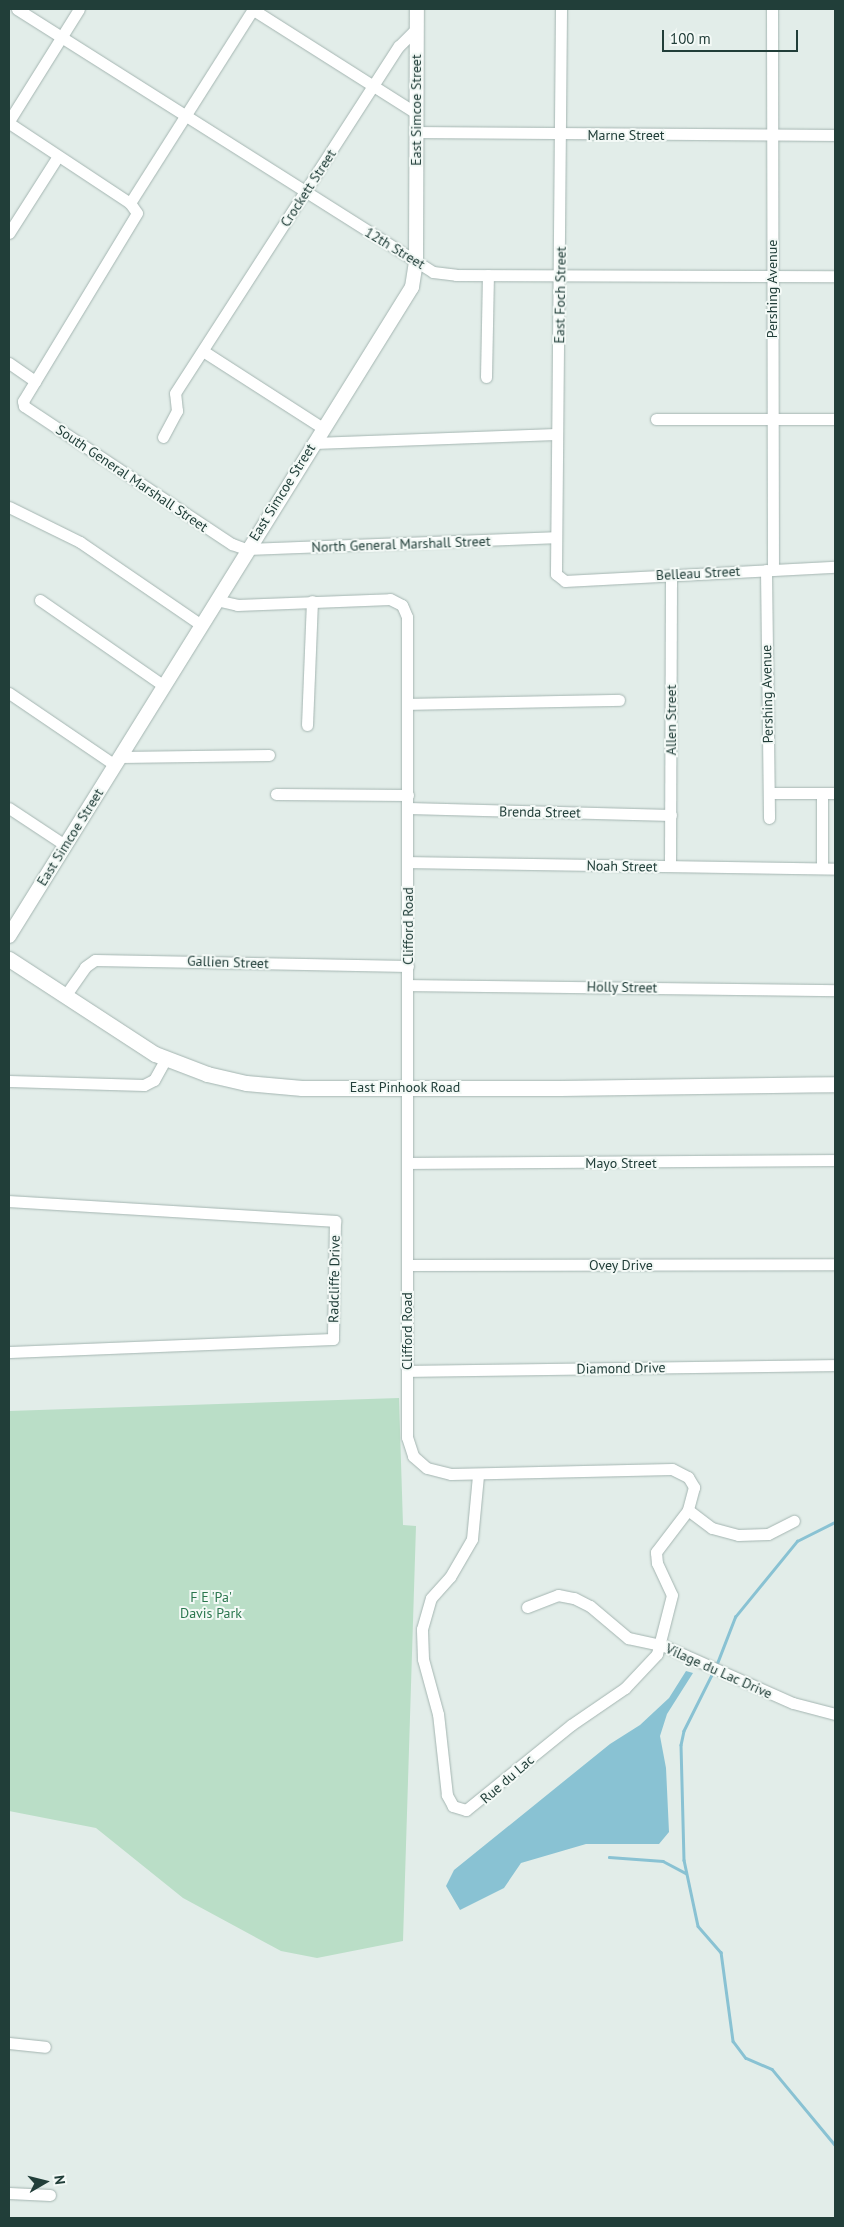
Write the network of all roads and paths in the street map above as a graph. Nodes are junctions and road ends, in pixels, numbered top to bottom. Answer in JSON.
{"nodes":[{"id":1,"x":17,"y":9,"type":"edge"},
{"id":2,"x":79,"y":9,"type":"edge"},
{"id":3,"x":253,"y":9,"type":"edge"},
{"id":4,"x":416,"y":9,"type":"edge"},
{"id":5,"x":561,"y":9,"type":"edge"},
{"id":6,"x":772,"y":9,"type":"edge"},
{"id":7,"x":416,"y":29,"type":"junction"},
{"id":8,"x":61,"y":37,"type":"junction"},
{"id":9,"x":374,"y":86,"type":"junction"},
{"id":10,"x":416,"y":113,"type":"junction"},
{"id":11,"x":184,"y":116,"type":"junction"},
{"id":12,"x":9,"y":122,"type":"edge"},
{"id":13,"x":416,"y":132,"type":"junction"},
{"id":14,"x":562,"y":134,"type":"junction"},
{"id":15,"x":772,"y":135,"type":"junction"},
{"id":16,"x":835,"y":135,"type":"edge"},
{"id":17,"x":58,"y":156,"type":"junction"},
{"id":18,"x":305,"y":193,"type":"junction"},
{"id":19,"x":130,"y":204,"type":"junction"},
{"id":20,"x":9,"y":232,"type":"edge"},
{"id":21,"x":416,"y":262,"type":"junction"},
{"id":22,"x":488,"y":275,"type":"junction"},
{"id":23,"x":560,"y":276,"type":"junction"},
{"id":24,"x":772,"y":276,"type":"junction"},
{"id":25,"x":835,"y":276,"type":"edge"},
{"id":26,"x":203,"y":351,"type":"junction"},
{"id":27,"x":9,"y":364,"type":"edge"},
{"id":28,"x":486,"y":377,"type":"dead end"},
{"id":29,"x":35,"y":381,"type":"junction"},
{"id":30,"x":656,"y":419,"type":"dead end"},
{"id":31,"x":772,"y":419,"type":"junction"},
{"id":32,"x":835,"y":419,"type":"edge"},
{"id":33,"x":323,"y":428,"type":"junction"},
{"id":34,"x":558,"y":434,"type":"junction"},
{"id":35,"x":162,"y":437,"type":"dead end"},
{"id":36,"x":313,"y":443,"type":"junction"},
{"id":37,"x":9,"y":507,"type":"edge"},
{"id":38,"x":556,"y":537,"type":"junction"},
{"id":39,"x":246,"y":550,"type":"junction"},
{"id":40,"x":835,"y":567,"type":"edge"},
{"id":41,"x":769,"y":570,"type":"junction"},
{"id":42,"x":671,"y":575,"type":"junction"},
{"id":43,"x":560,"y":579,"type":"joint"},
{"id":44,"x":40,"y":600,"type":"dead end"},
{"id":45,"x":216,"y":600,"type":"junction"},
{"id":46,"x":312,"y":601,"type":"junction"},
{"id":47,"x":201,"y":625,"type":"junction"},
{"id":48,"x":164,"y":686,"type":"junction"},
{"id":49,"x":9,"y":693,"type":"edge"},
{"id":50,"x":619,"y":700,"type":"dead end"},
{"id":51,"x":408,"y":704,"type":"junction"},
{"id":52,"x":307,"y":725,"type":"dead end"},
{"id":53,"x":268,"y":755,"type":"dead end"},
{"id":54,"x":118,"y":761,"type":"junction"},
{"id":55,"x":769,"y":793,"type":"junction"},
{"id":56,"x":822,"y":793,"type":"junction"},
{"id":57,"x":835,"y":793,"type":"edge"},
{"id":58,"x":276,"y":794,"type":"dead end"},
{"id":59,"x":408,"y":795,"type":"junction"},
{"id":60,"x":9,"y":808,"type":"edge"},
{"id":61,"x":408,"y":808,"type":"junction"},
{"id":62,"x":671,"y":815,"type":"junction"},
{"id":63,"x":769,"y":818,"type":"dead end"},
{"id":64,"x":65,"y":845,"type":"junction"},
{"id":65,"x":408,"y":862,"type":"junction"},
{"id":66,"x":670,"y":866,"type":"junction"},
{"id":67,"x":822,"y":868,"type":"junction"},
{"id":68,"x":835,"y":869,"type":"edge"},
{"id":69,"x":9,"y":936,"type":"edge"},
{"id":70,"x":9,"y":959,"type":"edge"},
{"id":71,"x":408,"y":966,"type":"junction"},
{"id":72,"x":408,"y":985,"type":"junction"},
{"id":73,"x":835,"y":990,"type":"edge"},
{"id":74,"x":66,"y":996,"type":"junction"},
{"id":75,"x":166,"y":1058,"type":"junction"},
{"id":76,"x":9,"y":1081,"type":"edge"},
{"id":77,"x":835,"y":1084,"type":"edge"},
{"id":78,"x":408,"y":1085,"type":"junction"},
{"id":79,"x":835,"y":1160,"type":"edge"},
{"id":80,"x":407,"y":1163,"type":"junction"},
{"id":81,"x":9,"y":1201,"type":"edge"},
{"id":82,"x":835,"y":1264,"type":"edge"},
{"id":83,"x":407,"y":1265,"type":"junction"},
{"id":84,"x":9,"y":1352,"type":"edge"},
{"id":85,"x":835,"y":1365,"type":"edge"},
{"id":86,"x":407,"y":1371,"type":"junction"},
{"id":87,"x":408,"y":1438,"type":"joint"},
{"id":88,"x":478,"y":1475,"type":"junction"},
{"id":89,"x":688,"y":1510,"type":"junction"},
{"id":90,"x":794,"y":1521,"type":"dead end"},
{"id":91,"x":528,"y":1607,"type":"dead end"},
{"id":92,"x":662,"y":1645,"type":"junction"},
{"id":93,"x":835,"y":1714,"type":"edge"},
{"id":94,"x":9,"y":2043,"type":"edge"},
{"id":95,"x":45,"y":2047,"type":"dead end"},
{"id":96,"x":9,"y":2193,"type":"edge"},
{"id":97,"x":50,"y":2195,"type":"dead end"}],
"edges":[{"from":1,"to":8,"type":"street","name":"12th Street"},
{"from":2,"to":8,"type":"street"},
{"from":3,"to":9,"type":"street"},
{"from":3,"to":11,"type":"street"},
{"from":4,"to":7,"type":"street","name":"East Simcoe Street"},
{"from":5,"to":14,"type":"street","name":"East Foch Street"},
{"from":6,"to":15,"type":"street","name":"Pershing Avenue"},
{"from":7,"to":9,"type":"street","name":"Crockett Street"},
{"from":7,"to":10,"type":"street","name":"East Simcoe Street"},
{"from":8,"to":11,"type":"street","name":"12th Street"},
{"from":8,"to":12,"type":"street"},
{"from":9,"to":10,"type":"street"},
{"from":9,"to":18,"type":"street","name":"Crockett Street"},
{"from":10,"to":13,"type":"street","name":"East Simcoe Street"},
{"from":11,"to":18,"type":"street","name":"12th Street"},
{"from":11,"to":19,"type":"street"},
{"from":12,"to":17,"type":"street"},
{"from":13,"to":14,"type":"street","name":"Marne Street"},
{"from":13,"to":21,"type":"street","name":"East Simcoe Street"},
{"from":14,"to":15,"type":"street","name":"Marne Street"},
{"from":14,"to":23,"type":"street","name":"East Foch Street"},
{"from":15,"to":16,"type":"street","name":"Marne Street"},
{"from":15,"to":24,"type":"street","name":"Pershing Avenue"},
{"from":17,"to":19,"type":"street"},
{"from":17,"to":20,"type":"street"},
{"from":18,"to":21,"type":"street","name":"12th Street"},
{"from":18,"to":26,"type":"street","name":"Crockett Street"},
{"from":19,"to":29,"type":"street"},
{"from":21,"to":22,"type":"street","name":"12th Street"},
{"from":21,"to":33,"type":"street","name":"East Simcoe Street"},
{"from":22,"to":23,"type":"street","name":"12th Street"},
{"from":22,"to":28,"type":"street"},
{"from":23,"to":24,"type":"street","name":"12th Street"},
{"from":23,"to":34,"type":"street","name":"East Foch Street"},
{"from":24,"to":25,"type":"street","name":"12th Street"},
{"from":24,"to":31,"type":"street","name":"Pershing Avenue"},
{"from":26,"to":33,"type":"street"},
{"from":26,"to":35,"type":"street","name":"Crockett Street"},
{"from":27,"to":29,"type":"street"},
{"from":29,"to":39,"type":"street","name":"South General Marshall Street"},
{"from":30,"to":31,"type":"street"},
{"from":31,"to":32,"type":"street"},
{"from":31,"to":41,"type":"street","name":"Pershing Avenue"},
{"from":33,"to":36,"type":"street","name":"East Simcoe Street"},
{"from":34,"to":36,"type":"street"},
{"from":34,"to":38,"type":"street","name":"East Foch Street"},
{"from":36,"to":39,"type":"street","name":"East Simcoe Street"},
{"from":37,"to":47,"type":"street"},
{"from":38,"to":39,"type":"street","name":"North General Marshall Street"},
{"from":38,"to":43,"type":"street","name":"East Foch Street"},
{"from":39,"to":45,"type":"street","name":"East Simcoe Street"},
{"from":40,"to":41,"type":"street","name":"Belleau Street"},
{"from":41,"to":42,"type":"street","name":"Belleau Street"},
{"from":41,"to":55,"type":"street","name":"Pershing Avenue"},
{"from":42,"to":43,"type":"street","name":"Belleau Street"},
{"from":42,"to":62,"type":"street","name":"Allen Street"},
{"from":44,"to":48,"type":"street"},
{"from":45,"to":46,"type":"street","name":"Clifford Road"},
{"from":45,"to":47,"type":"street","name":"East Simcoe Street"},
{"from":46,"to":51,"type":"street","name":"Clifford Road"},
{"from":46,"to":52,"type":"street"},
{"from":47,"to":48,"type":"street","name":"East Simcoe Street"},
{"from":48,"to":54,"type":"street","name":"East Simcoe Street"},
{"from":49,"to":54,"type":"street"},
{"from":50,"to":51,"type":"street"},
{"from":51,"to":59,"type":"street","name":"Clifford Road"},
{"from":53,"to":54,"type":"street"},
{"from":54,"to":64,"type":"street","name":"East Simcoe Street"},
{"from":55,"to":56,"type":"street"},
{"from":55,"to":63,"type":"street","name":"Pershing Avenue"},
{"from":56,"to":57,"type":"street"},
{"from":56,"to":67,"type":"street"},
{"from":58,"to":59,"type":"street"},
{"from":59,"to":61,"type":"street","name":"Clifford Road"},
{"from":60,"to":64,"type":"street"},
{"from":61,"to":62,"type":"street","name":"Brenda Street"},
{"from":61,"to":65,"type":"street","name":"Clifford Road"},
{"from":62,"to":66,"type":"street","name":"Allen Street"},
{"from":64,"to":69,"type":"street","name":"East Simcoe Street"},
{"from":65,"to":66,"type":"street","name":"Noah Street"},
{"from":65,"to":71,"type":"street","name":"Clifford Road"},
{"from":66,"to":67,"type":"street","name":"Noah Street"},
{"from":67,"to":68,"type":"street","name":"Noah Street"},
{"from":70,"to":74,"type":"main road","name":"East Pinhook Road"},
{"from":71,"to":72,"type":"street","name":"Clifford Road"},
{"from":71,"to":74,"type":"street","name":"Gallien Street"},
{"from":72,"to":73,"type":"street","name":"Holly Street"},
{"from":72,"to":78,"type":"street","name":"Clifford Road"},
{"from":74,"to":75,"type":"main road","name":"East Pinhook Road"},
{"from":75,"to":76,"type":"street"},
{"from":75,"to":78,"type":"main road","name":"East Pinhook Road"},
{"from":77,"to":78,"type":"main road","name":"East Pinhook Road"},
{"from":78,"to":80,"type":"street","name":"Clifford Road"},
{"from":79,"to":80,"type":"street","name":"Mayo Street"},
{"from":80,"to":83,"type":"street","name":"Clifford Road"},
{"from":81,"to":84,"type":"street","name":"Radcliffe Drive"},
{"from":82,"to":83,"type":"street","name":"Ovey Drive"},
{"from":83,"to":86,"type":"street","name":"Clifford Road"},
{"from":85,"to":86,"type":"street","name":"Diamond Drive"},
{"from":86,"to":87,"type":"street","name":"Clifford Road"},
{"from":87,"to":88,"type":"street","name":"Rue du Lac"},
{"from":88,"to":89,"type":"street","name":"Rue du Lac"},
{"from":88,"to":92,"type":"street","name":"Rue du Lac"},
{"from":89,"to":90,"type":"street"},
{"from":89,"to":92,"type":"street","name":"Rue du Lac"},
{"from":91,"to":92,"type":"street","name":"Vilage du Lac Drive"},
{"from":92,"to":93,"type":"street","name":"Vilage du Lac Drive"},
{"from":94,"to":95,"type":"street"},
{"from":96,"to":97,"type":"street"}]}
